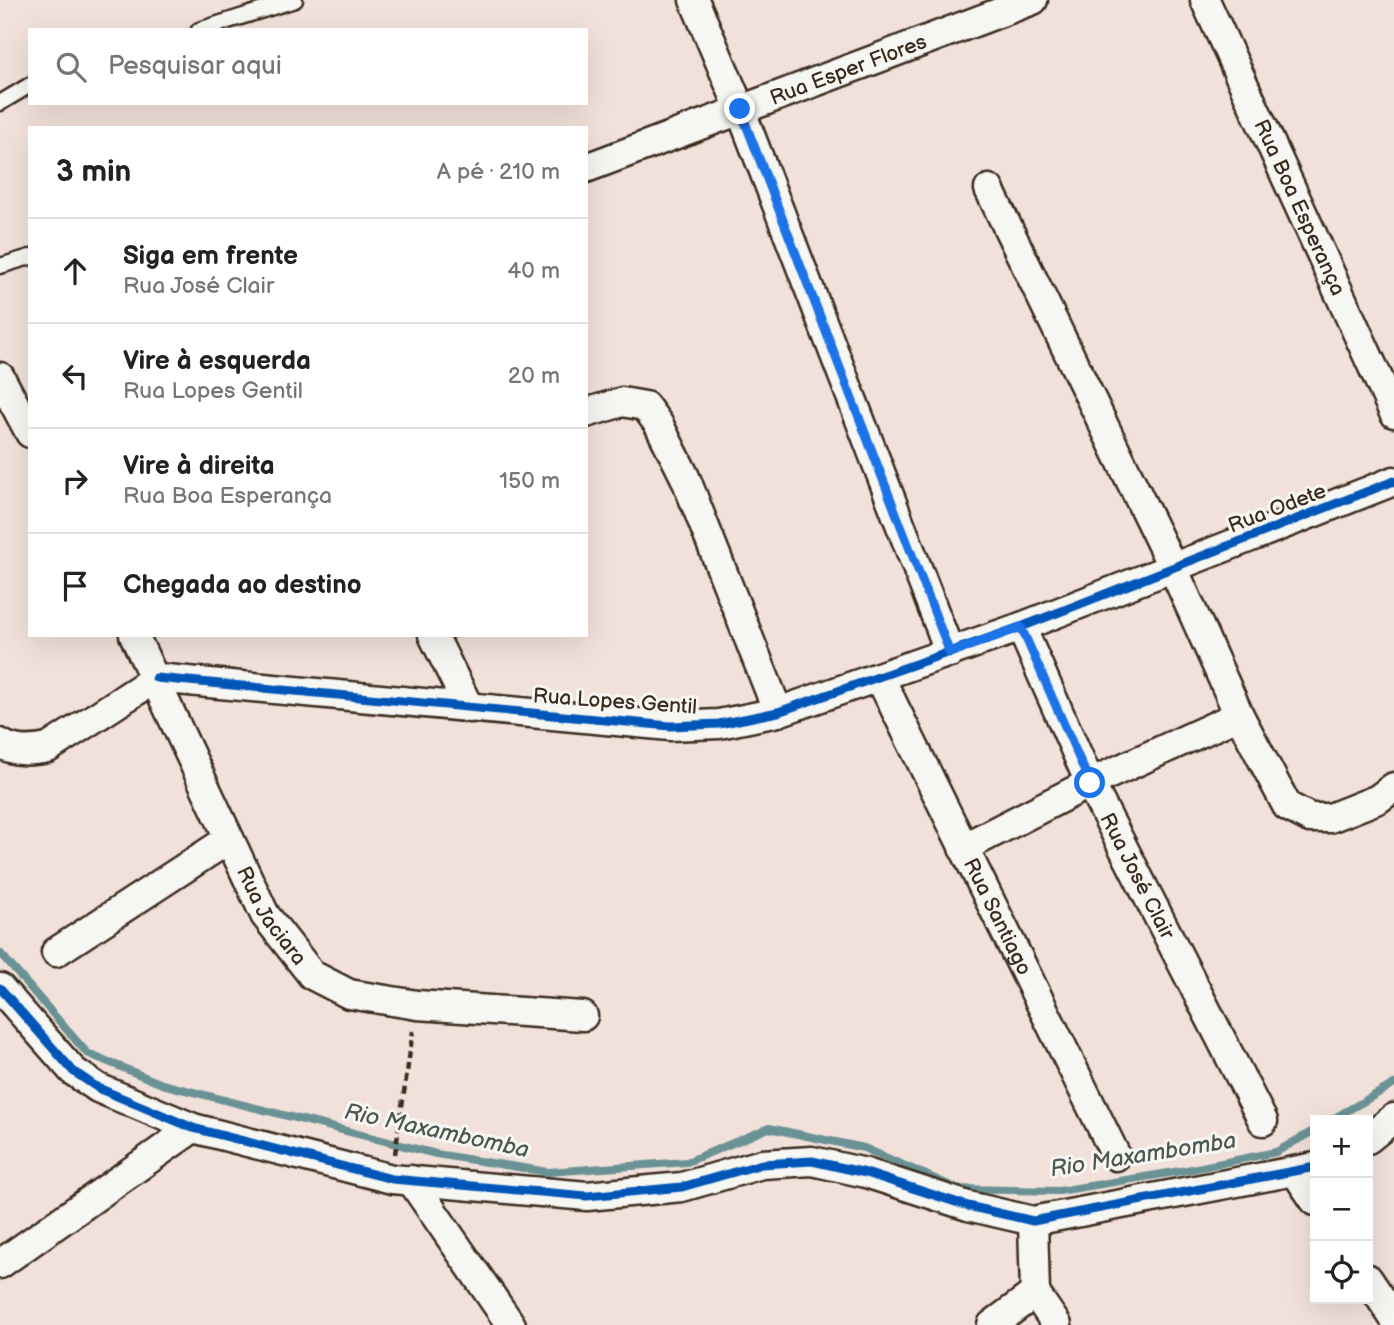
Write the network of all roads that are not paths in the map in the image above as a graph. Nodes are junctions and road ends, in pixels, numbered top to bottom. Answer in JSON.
{"nodes":[{"id":1,"x":295,"y":0,"type":"edge"},
{"id":2,"x":694,"y":0,"type":"edge"},
{"id":3,"x":1033,"y":0,"type":"edge"},
{"id":4,"x":1205,"y":0,"type":"edge"},
{"id":5,"x":205,"y":28,"type":"edge"},
{"id":6,"x":28,"y":86,"type":"edge"},
{"id":7,"x":0,"y":103,"type":"edge"},
{"id":8,"x":740,"y":109,"type":"junction"},
{"id":9,"x":588,"y":168,"type":"edge"},
{"id":10,"x":989,"y":189,"type":"dead end"},
{"id":11,"x":28,"y":258,"type":"edge"},
{"id":12,"x":0,"y":266,"type":"edge"},
{"id":13,"x":0,"y":377,"type":"edge"},
{"id":14,"x":22,"y":401,"type":"edge"},
{"id":15,"x":588,"y":412,"type":"edge"},
{"id":16,"x":1394,"y":413,"type":"edge"},
{"id":17,"x":28,"y":425,"type":"edge"},
{"id":18,"x":1394,"y":481,"type":"edge"},
{"id":19,"x":1172,"y":568,"type":"junction"},
{"id":20,"x":1021,"y":627,"type":"junction"},
{"id":21,"x":135,"y":637,"type":"edge"},
{"id":22,"x":434,"y":637,"type":"edge"},
{"id":23,"x":950,"y":653,"type":"junction"},
{"id":24,"x":156,"y":678,"type":"junction"},
{"id":25,"x":880,"y":678,"type":"junction"},
{"id":26,"x":469,"y":708,"type":"junction"},
{"id":27,"x":778,"y":712,"type":"junction"},
{"id":28,"x":1239,"y":715,"type":"junction"},
{"id":29,"x":0,"y":743,"type":"edge"},
{"id":30,"x":1090,"y":783,"type":"junction"},
{"id":31,"x":1394,"y":787,"type":"edge"},
{"id":32,"x":229,"y":839,"type":"junction"},
{"id":33,"x":963,"y":848,"type":"junction"},
{"id":34,"x":56,"y":952,"type":"dead end"},
{"id":35,"x":0,"y":988,"type":"edge"},
{"id":36,"x":583,"y":1016,"type":"dead end"},
{"id":37,"x":1394,"y":1118,"type":"edge"},
{"id":38,"x":1264,"y":1121,"type":"dead end"},
{"id":39,"x":192,"y":1128,"type":"junction"},
{"id":40,"x":1373,"y":1135,"type":"edge"},
{"id":41,"x":1394,"y":1146,"type":"edge"},
{"id":42,"x":1373,"y":1152,"type":"edge"},
{"id":43,"x":1116,"y":1157,"type":"dead end"},
{"id":44,"x":403,"y":1169,"type":"junction"},
{"id":45,"x":1306,"y":1170,"type":"edge"},
{"id":46,"x":1033,"y":1221,"type":"junction"},
{"id":47,"x":0,"y":1264,"type":"edge"},
{"id":48,"x":1373,"y":1286,"type":"edge"},
{"id":49,"x":1035,"y":1293,"type":"junction"},
{"id":50,"x":1394,"y":1318,"type":"edge"},
{"id":51,"x":511,"y":1325,"type":"edge"},
{"id":52,"x":992,"y":1325,"type":"edge"},
{"id":53,"x":1057,"y":1325,"type":"edge"}],
"edges":[{"from":1,"to":5,"type":"lane"},
{"from":2,"to":8,"type":"street"},
{"from":3,"to":8,"type":"street","name":"Rua Esper Flores"},
{"from":4,"to":16,"type":"street","name":"Rua Boa Esperança"},
{"from":6,"to":7,"type":"lane"},
{"from":8,"to":9,"type":"street","name":"Rua Esper Flores"},
{"from":8,"to":23,"type":"street"},
{"from":10,"to":19,"type":"street"},
{"from":11,"to":12,"type":"lane"},
{"from":13,"to":14,"type":"street"},
{"from":14,"to":17,"type":"street"},
{"from":15,"to":27,"type":"street"},
{"from":18,"to":19,"type":"street","name":"Rua Odete"},
{"from":19,"to":20,"type":"street","name":"Rua Lopes Gentil"},
{"from":19,"to":28,"type":"street"},
{"from":20,"to":23,"type":"street","name":"Rua Lopes Gentil"},
{"from":20,"to":30,"type":"street","name":"Rua José Clair"},
{"from":21,"to":24,"type":"street"},
{"from":22,"to":26,"type":"street"},
{"from":23,"to":25,"type":"street","name":"Rua Lopes Gentil"},
{"from":24,"to":26,"type":"street","name":"Rua Lopes Gentil"},
{"from":24,"to":29,"type":"street"},
{"from":24,"to":32,"type":"street","name":"Rua Jaciara"},
{"from":25,"to":27,"type":"street","name":"Rua Lopes Gentil"},
{"from":25,"to":33,"type":"street","name":"Rua Santiago"},
{"from":26,"to":27,"type":"street","name":"Rua Lopes Gentil"},
{"from":28,"to":30,"type":"street"},
{"from":28,"to":31,"type":"street"},
{"from":30,"to":33,"type":"street"},
{"from":30,"to":38,"type":"street","name":"Rua José Clair"},
{"from":32,"to":34,"type":"street"},
{"from":32,"to":36,"type":"street","name":"Rua Jaciara"},
{"from":33,"to":43,"type":"street","name":"Rua Santiago"},
{"from":35,"to":39,"type":"street"},
{"from":37,"to":40,"type":"street"},
{"from":39,"to":44,"type":"street"},
{"from":39,"to":47,"type":"street"},
{"from":41,"to":42,"type":"street"},
{"from":44,"to":46,"type":"street"},
{"from":44,"to":51,"type":"street"},
{"from":45,"to":46,"type":"street"},
{"from":46,"to":49,"type":"street"},
{"from":48,"to":50,"type":"street"},
{"from":49,"to":52,"type":"street"},
{"from":49,"to":53,"type":"street"}]}
